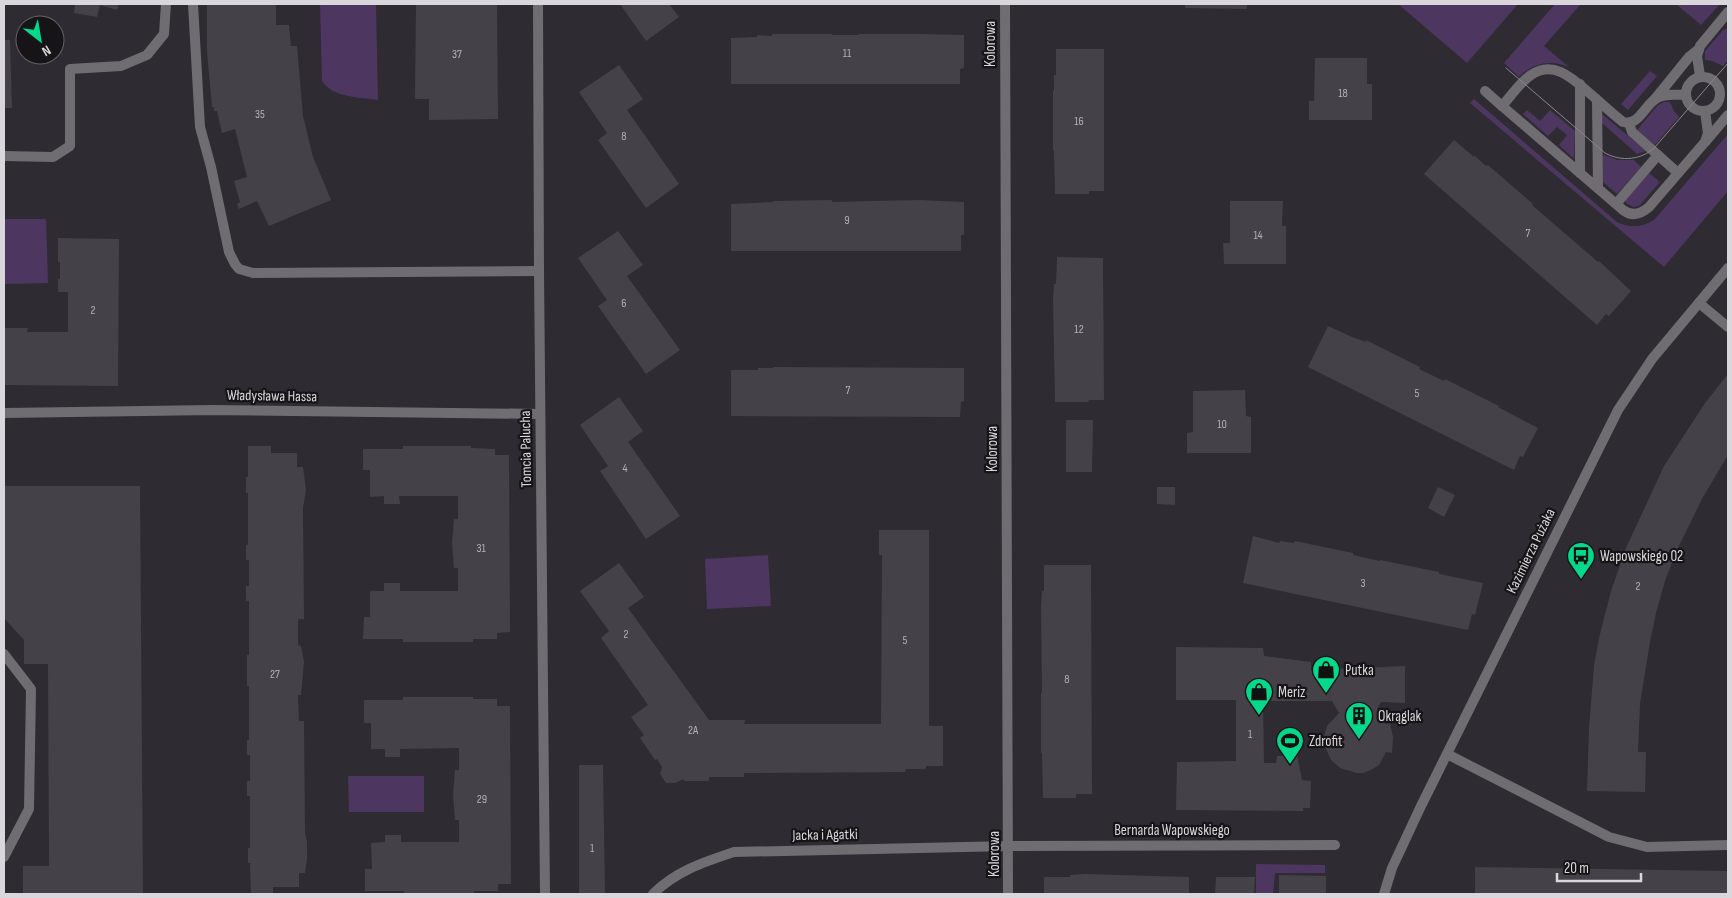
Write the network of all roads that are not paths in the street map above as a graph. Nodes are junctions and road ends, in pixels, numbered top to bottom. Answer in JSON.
{"nodes":[{"id":1,"x":166,"y":4,"type":"edge"},
{"id":2,"x":193,"y":4,"type":"edge"},
{"id":3,"x":538,"y":4,"type":"edge"},
{"id":4,"x":1005,"y":4,"type":"edge"},
{"id":5,"x":1727,"y":15,"type":"edge"},
{"id":6,"x":1698,"y":49,"type":"junction"},
{"id":7,"x":1700,"y":76,"type":"junction"},
{"id":8,"x":1580,"y":84,"type":"junction"},
{"id":9,"x":1485,"y":91,"type":"dead end"},
{"id":10,"x":1724,"y":93,"type":"edge"},
{"id":11,"x":1686,"y":95,"type":"junction"},
{"id":12,"x":1597,"y":100,"type":"junction"},
{"id":13,"x":1653,"y":101,"type":"junction"},
{"id":14,"x":1502,"y":106,"type":"junction"},
{"id":15,"x":1705,"y":111,"type":"junction"},
{"id":16,"x":1728,"y":115,"type":"edge"},
{"id":17,"x":1628,"y":123,"type":"junction"},
{"id":18,"x":1705,"y":142,"type":"junction"},
{"id":19,"x":1658,"y":155,"type":"junction"},
{"id":20,"x":4,"y":156,"type":"edge"},
{"id":21,"x":1580,"y":172,"type":"junction"},
{"id":22,"x":1678,"y":173,"type":"junction"},
{"id":23,"x":1598,"y":188,"type":"junction"},
{"id":24,"x":1616,"y":204,"type":"junction"},
{"id":25,"x":1728,"y":268,"type":"edge"},
{"id":26,"x":539,"y":271,"type":"junction"},
{"id":27,"x":1699,"y":303,"type":"junction"},
{"id":28,"x":1728,"y":327,"type":"edge"},
{"id":29,"x":4,"y":414,"type":"edge"},
{"id":30,"x":540,"y":414,"type":"junction"},
{"id":31,"x":4,"y":654,"type":"edge"},
{"id":32,"x":1447,"y":754,"type":"junction"},
{"id":33,"x":1335,"y":845,"type":"dead end"},
{"id":34,"x":1728,"y":845,"type":"edge"},
{"id":35,"x":1009,"y":846,"type":"junction"},
{"id":36,"x":4,"y":857,"type":"edge"},
{"id":37,"x":545,"y":894,"type":"edge"},
{"id":38,"x":653,"y":894,"type":"edge"},
{"id":39,"x":1008,"y":894,"type":"edge"},
{"id":40,"x":1384,"y":894,"type":"edge"}],
"edges":[{"from":1,"to":20,"type":"street"},
{"from":2,"to":26,"type":"street"},
{"from":3,"to":26,"type":"street","name":"Tomcia Palucha"},
{"from":4,"to":35,"type":"street","name":"Kolorowa"},
{"from":5,"to":6,"type":"street"},
{"from":6,"to":7,"type":"street"},
{"from":6,"to":13,"type":"street"},
{"from":7,"to":10,"type":"street"},
{"from":7,"to":11,"type":"street"},
{"from":8,"to":12,"type":"street"},
{"from":8,"to":14,"type":"street"},
{"from":8,"to":21,"type":"street"},
{"from":9,"to":14,"type":"street"},
{"from":10,"to":15,"type":"street"},
{"from":11,"to":13,"type":"street"},
{"from":11,"to":15,"type":"street"},
{"from":12,"to":17,"type":"street"},
{"from":12,"to":23,"type":"street"},
{"from":13,"to":17,"type":"street"},
{"from":14,"to":21,"type":"street"},
{"from":15,"to":18,"type":"street"},
{"from":16,"to":18,"type":"street"},
{"from":17,"to":19,"type":"street"},
{"from":18,"to":22,"type":"street"},
{"from":19,"to":22,"type":"street"},
{"from":19,"to":24,"type":"street"},
{"from":21,"to":23,"type":"street"},
{"from":22,"to":24,"type":"street"},
{"from":23,"to":24,"type":"street"},
{"from":25,"to":27,"type":"street","name":"Kazimierza Pużaka"},
{"from":26,"to":30,"type":"street","name":"Tomcia Palucha"},
{"from":27,"to":28,"type":"street"},
{"from":27,"to":32,"type":"street","name":"Kazimierza Pużaka"},
{"from":29,"to":30,"type":"street","name":"Władysława Hassa"},
{"from":30,"to":37,"type":"street","name":"Tomcia Palucha"},
{"from":31,"to":36,"type":"street"},
{"from":32,"to":34,"type":"street"},
{"from":32,"to":40,"type":"street","name":"Kazimierza Pużaka"},
{"from":33,"to":35,"type":"street","name":"Bernarda Wapowskiego"},
{"from":35,"to":38,"type":"street","name":"Jacka i Agatki"},
{"from":35,"to":39,"type":"street","name":"Kolorowa"}]}
